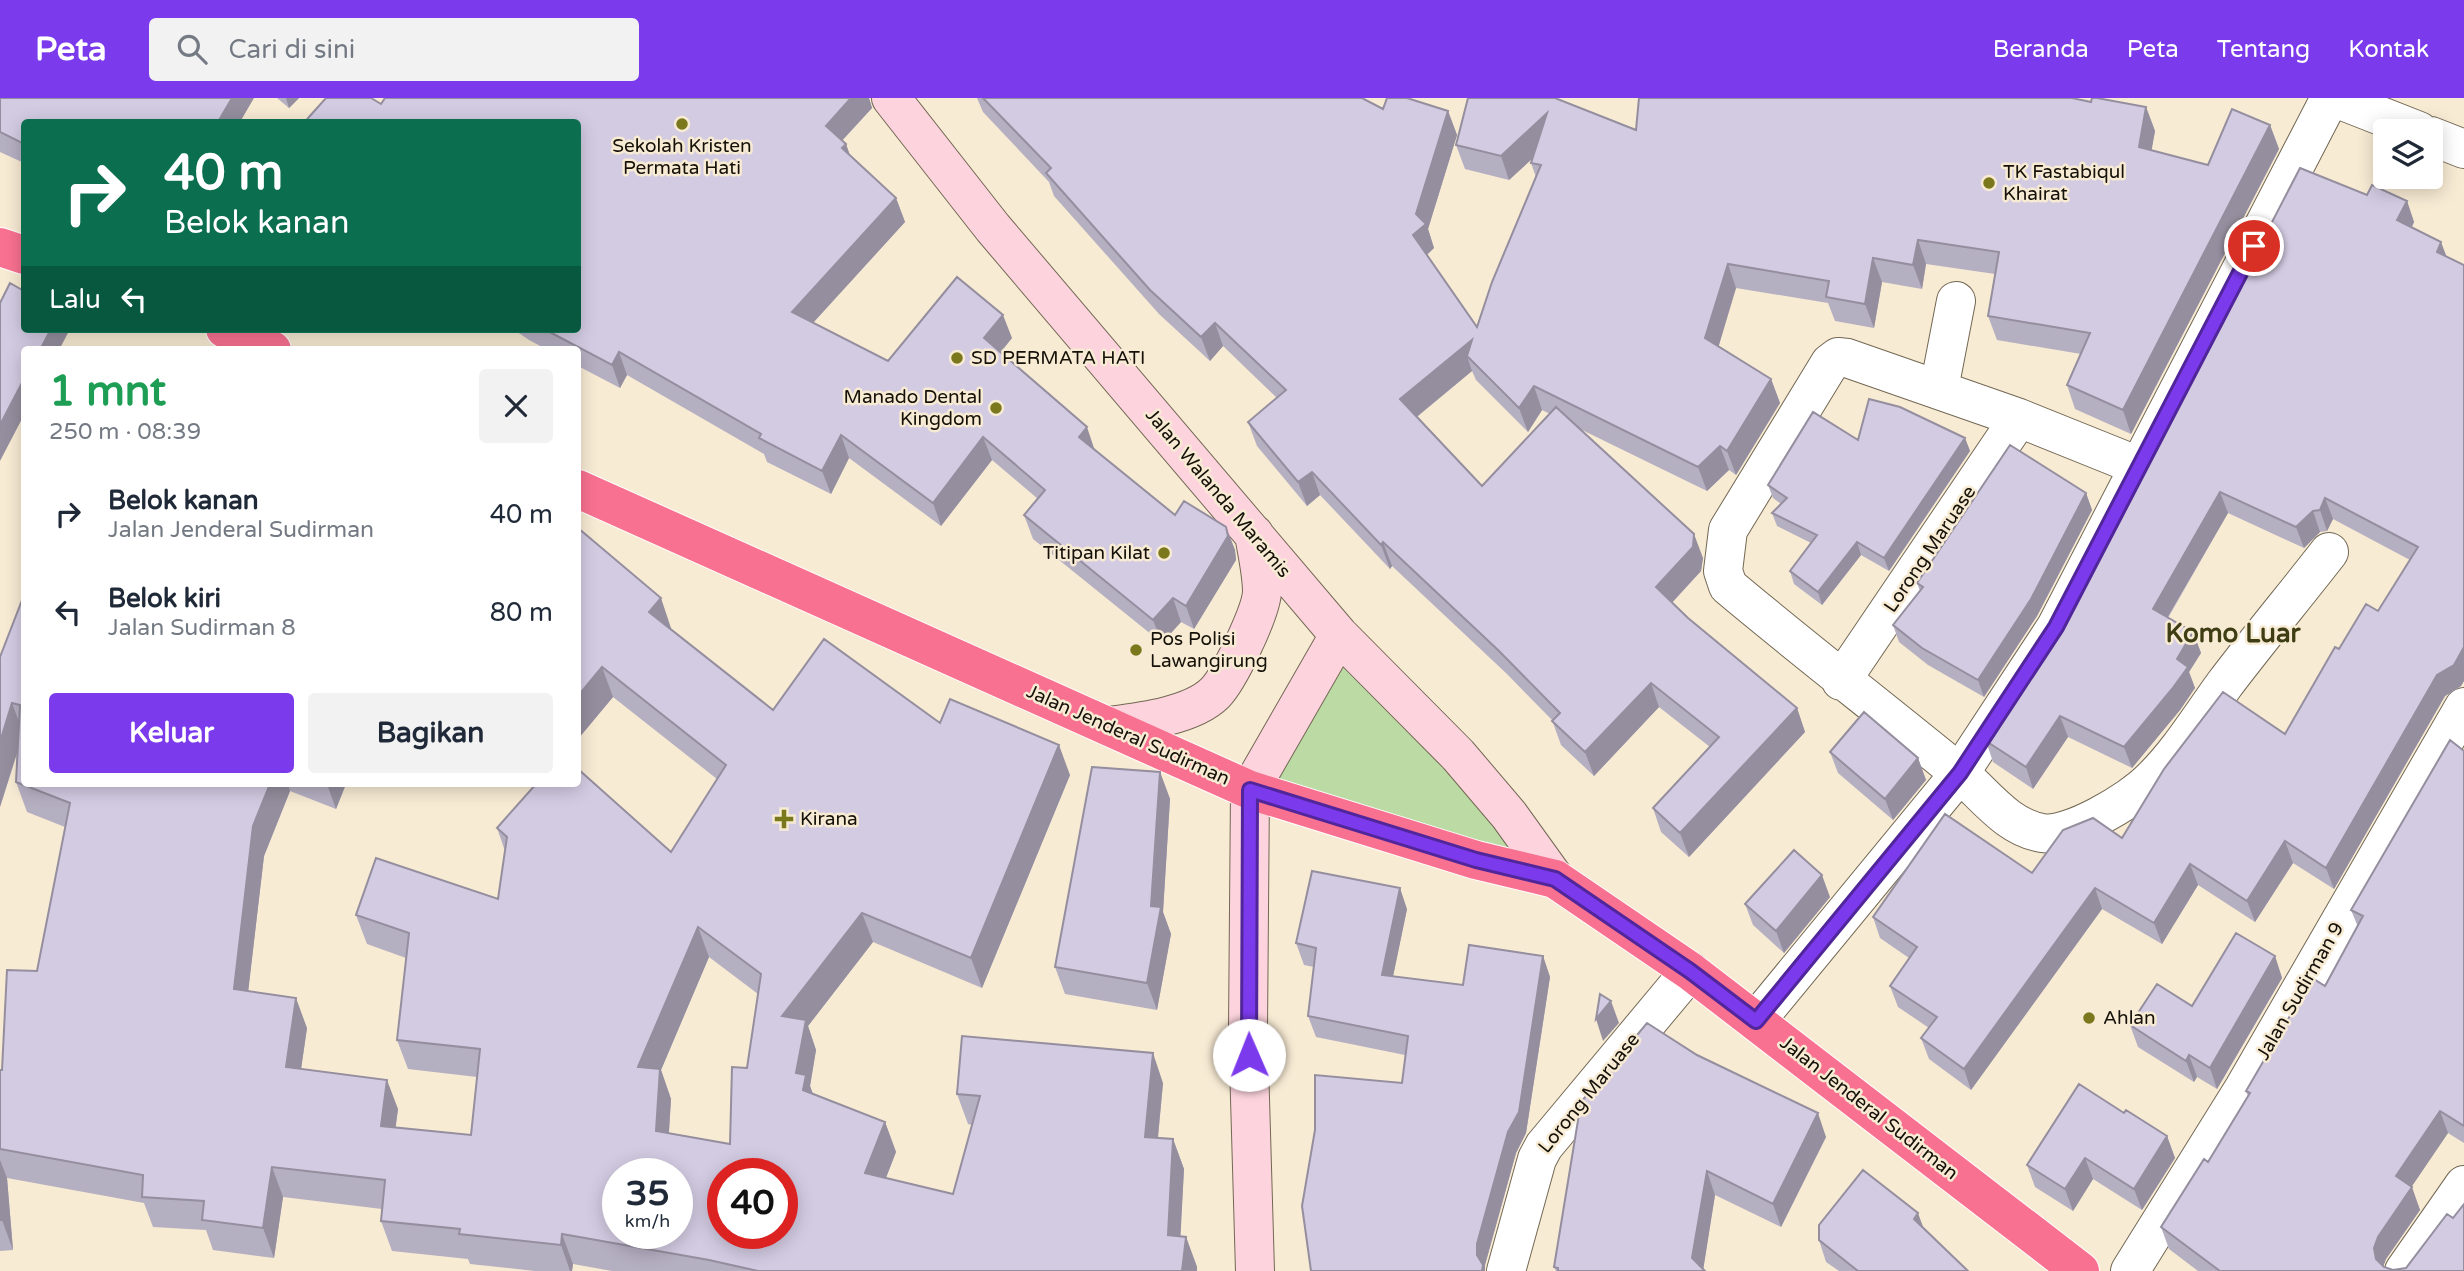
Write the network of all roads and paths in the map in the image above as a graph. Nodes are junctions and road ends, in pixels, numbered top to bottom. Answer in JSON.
{"nodes":[{"id":1,"x":891,"y":98,"type":"edge"},
{"id":2,"x":2330,"y":98,"type":"edge"},
{"id":3,"x":2335,"y":98,"type":"edge"},
{"id":4,"x":2388,"y":119,"type":"edge"},
{"id":5,"x":2443,"y":141,"type":"edge"},
{"id":6,"x":2464,"y":149,"type":"edge"},
{"id":7,"x":0,"y":247,"type":"edge"},
{"id":8,"x":21,"y":254,"type":"edge"},
{"id":9,"x":1956,"y":301,"type":"dead end"},
{"id":10,"x":234,"y":333,"type":"edge"},
{"id":11,"x":263,"y":346,"type":"edge"},
{"id":12,"x":1939,"y":389,"type":"junction"},
{"id":13,"x":2020,"y":418,"type":"junction"},
{"id":14,"x":2141,"y":467,"type":"junction"},
{"id":15,"x":581,"y":490,"type":"edge"},
{"id":16,"x":1254,"y":534,"type":"junction"},
{"id":17,"x":2329,"y":552,"type":"dead end"},
{"id":18,"x":1339,"y":635,"type":"junction"},
{"id":19,"x":1841,"y":681,"type":"junction"},
{"id":20,"x":2464,"y":707,"type":"edge"},
{"id":21,"x":1108,"y":726,"type":"junction"},
{"id":22,"x":1960,"y":773,"type":"junction"},
{"id":23,"x":1250,"y":790,"type":"junction"},
{"id":24,"x":1555,"y":879,"type":"junction"},
{"id":25,"x":1690,"y":971,"type":"junction"},
{"id":26,"x":1756,"y":1021,"type":"junction"},
{"id":27,"x":2464,"y":1185,"type":"edge"},
{"id":28,"x":1255,"y":1271,"type":"edge"},
{"id":29,"x":1506,"y":1271,"type":"edge"},
{"id":30,"x":2080,"y":1271,"type":"edge"},
{"id":31,"x":2130,"y":1271,"type":"edge"},
{"id":32,"x":2404,"y":1271,"type":"edge"}],
"edges":[{"from":1,"to":16,"type":"street","name":"Jalan Walanda Maramis"},
{"from":2,"to":14,"type":"street"},
{"from":3,"to":4,"type":"street"},
{"from":5,"to":6,"type":"street"},
{"from":7,"to":8,"type":"highway"},
{"from":9,"to":12,"type":"street"},
{"from":10,"to":11,"type":"highway"},
{"from":12,"to":13,"type":"street"},
{"from":12,"to":19,"type":"street"},
{"from":13,"to":14,"type":"street"},
{"from":13,"to":19,"type":"street","name":"Lorong Maruase"},
{"from":14,"to":22,"type":"street"},
{"from":15,"to":21,"type":"highway","name":"Jalan Jenderal Sudirman"},
{"from":16,"to":18,"type":"street","name":"Jalan Walanda Maramis"},
{"from":16,"to":21,"type":"street"},
{"from":17,"to":22,"type":"street"},
{"from":18,"to":23,"type":"street"},
{"from":18,"to":24,"type":"street","name":"Jalan Walanda Maramis"},
{"from":19,"to":22,"type":"street"},
{"from":20,"to":31,"type":"street","name":"Jalan Sudirman 9"},
{"from":21,"to":23,"type":"highway","name":"Jalan Jenderal Sudirman"},
{"from":22,"to":26,"type":"street"},
{"from":23,"to":24,"type":"highway","name":"Jalan Jenderal Sudirman"},
{"from":23,"to":28,"type":"street"},
{"from":24,"to":25,"type":"highway","name":"Jalan Jenderal Sudirman"},
{"from":25,"to":26,"type":"highway","name":"Jalan Jenderal Sudirman"},
{"from":25,"to":29,"type":"street","name":"Lorong Maruase"},
{"from":26,"to":30,"type":"highway","name":"Jalan Jenderal Sudirman"},
{"from":27,"to":32,"type":"street"}]}
